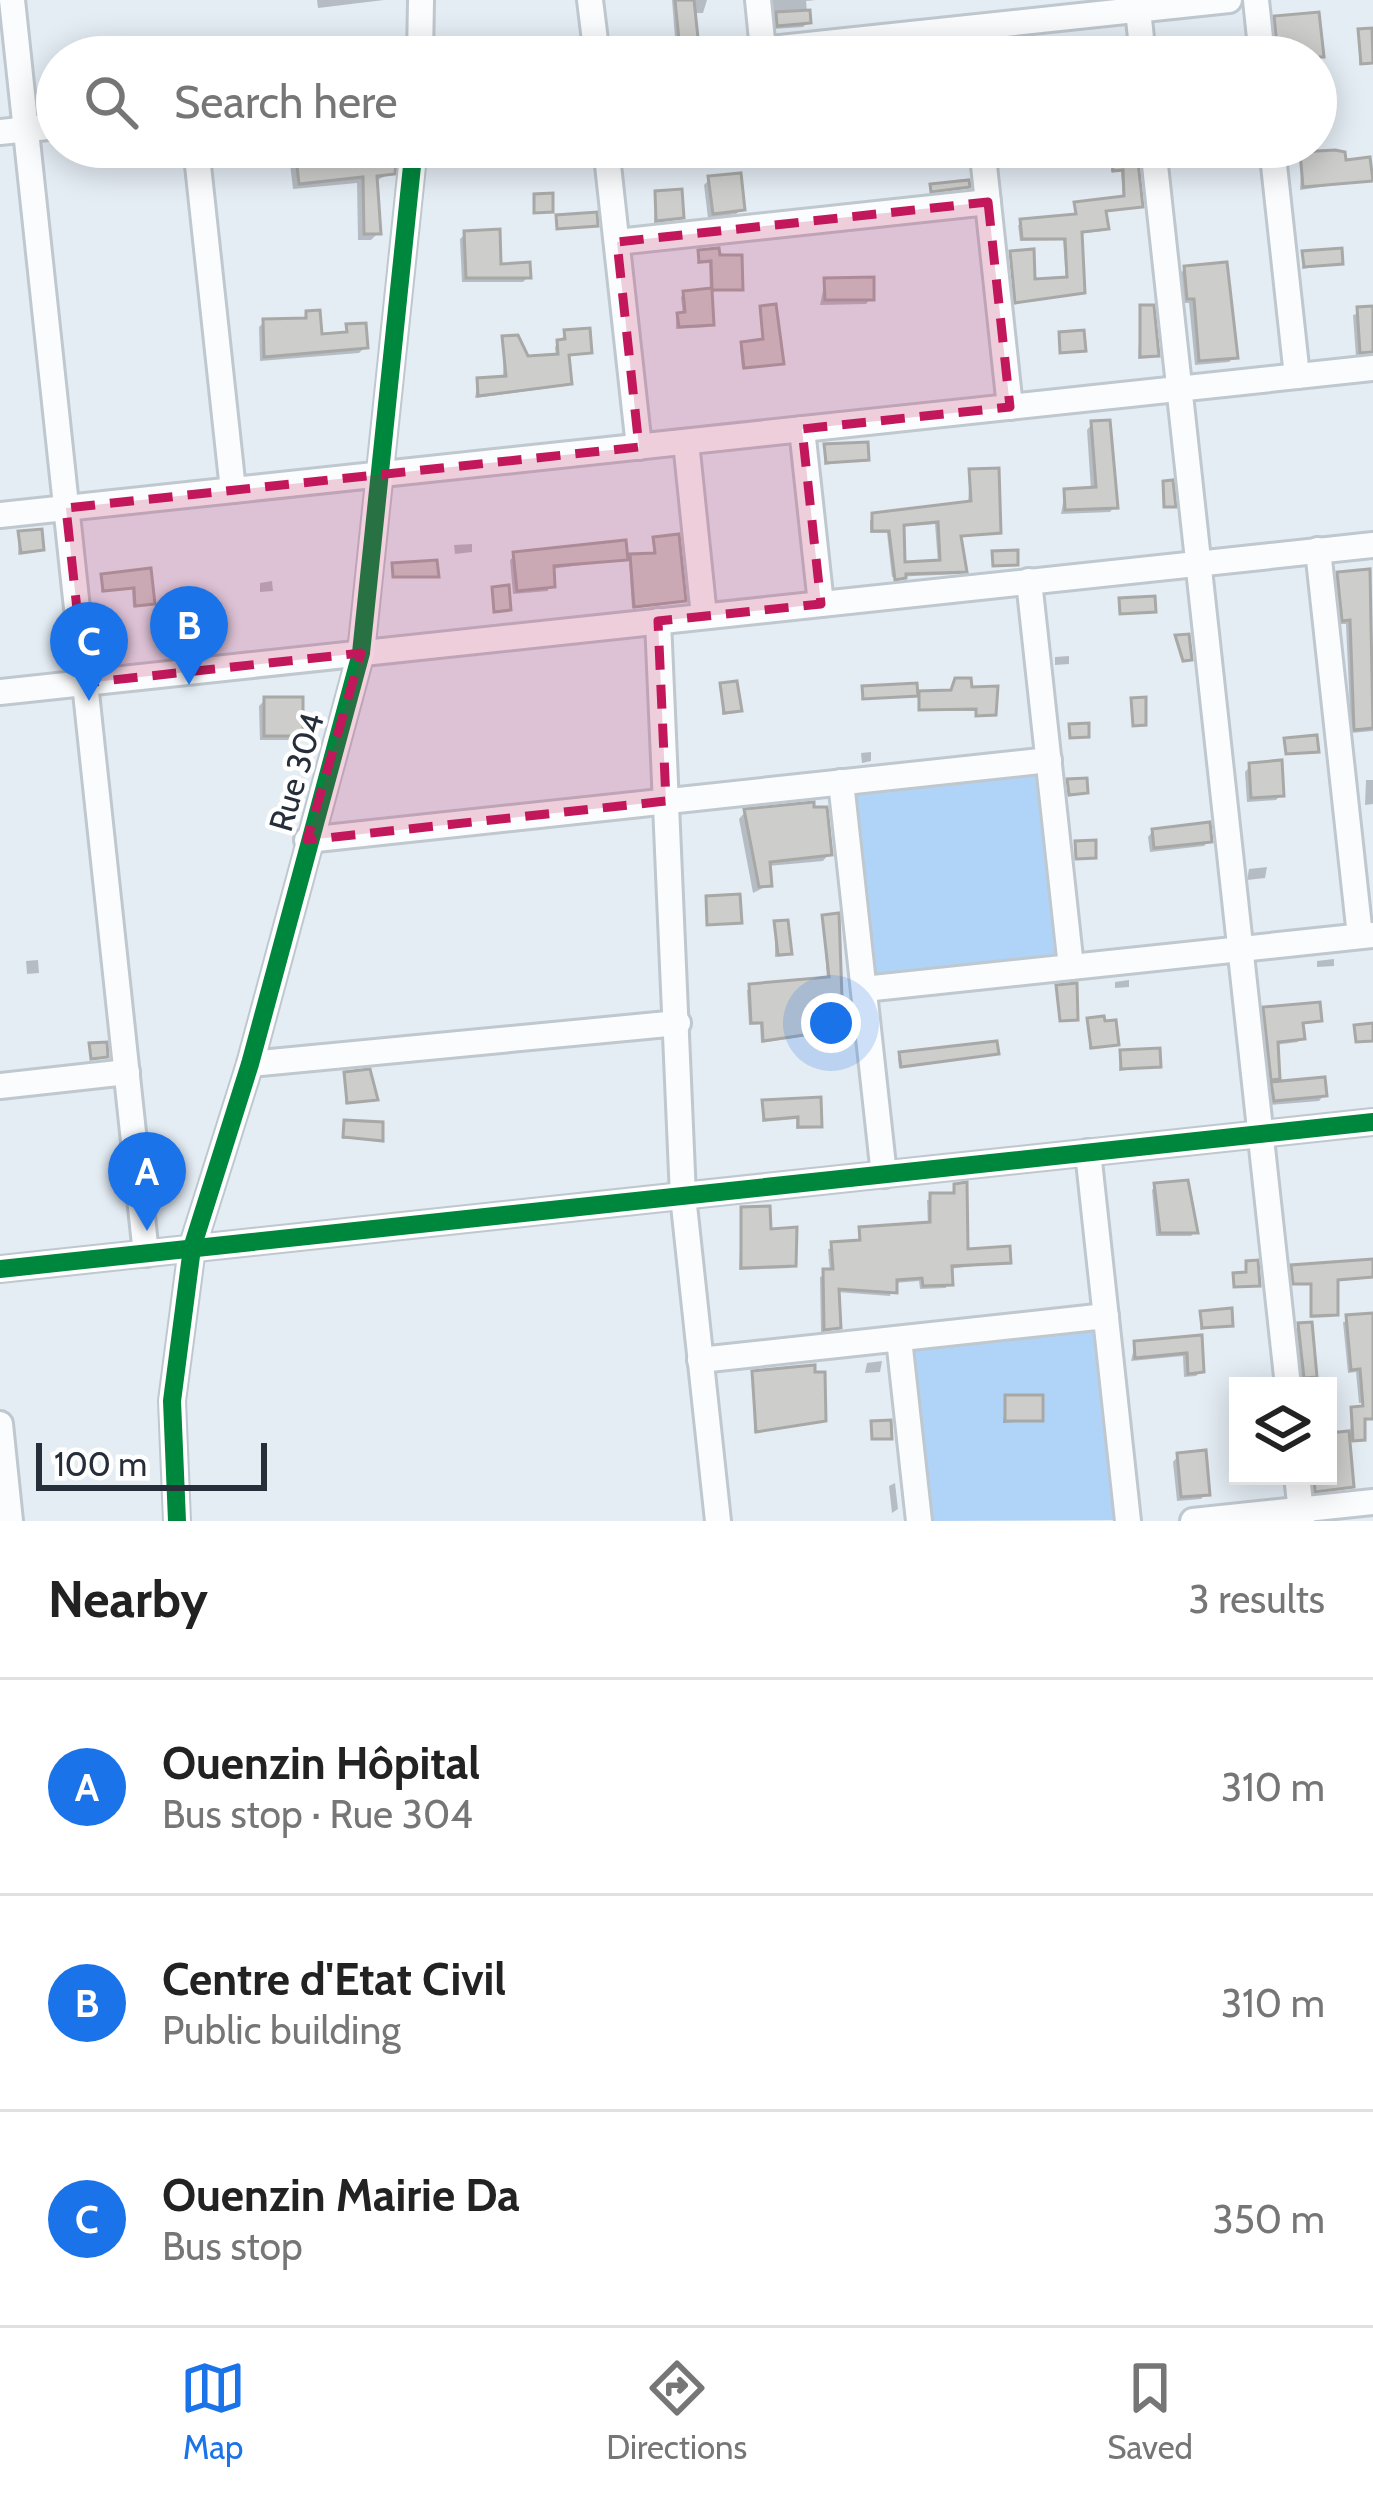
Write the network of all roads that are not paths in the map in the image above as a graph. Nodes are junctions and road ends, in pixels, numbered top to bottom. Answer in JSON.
{"nodes":[{"id":1,"x":12,"y":0,"type":"edge"},
{"id":2,"x":421,"y":0,"type":"edge"},
{"id":3,"x":590,"y":0,"type":"edge"},
{"id":4,"x":758,"y":0,"type":"edge"},
{"id":5,"x":1228,"y":0,"type":"edge"},
{"id":6,"x":1256,"y":0,"type":"edge"},
{"id":7,"x":1137,"y":5,"type":"edge"},
{"id":8,"x":969,"y":28,"type":"junction"},
{"id":9,"x":420,"y":36,"type":"edge"},
{"id":10,"x":594,"y":36,"type":"edge"},
{"id":11,"x":762,"y":36,"type":"edge"},
{"id":12,"x":894,"y":36,"type":"edge"},
{"id":13,"x":970,"y":36,"type":"edge"},
{"id":14,"x":1141,"y":36,"type":"edge"},
{"id":15,"x":1260,"y":36,"type":"edge"},
{"id":16,"x":13,"y":130,"type":"edge"},
{"id":17,"x":198,"y":168,"type":"edge"},
{"id":18,"x":412,"y":168,"type":"edge"},
{"id":19,"x":609,"y":168,"type":"edge"},
{"id":20,"x":984,"y":168,"type":"edge"},
{"id":21,"x":1155,"y":168,"type":"edge"},
{"id":22,"x":1274,"y":168,"type":"edge"},
{"id":23,"x":988,"y":202,"type":"junction"},
{"id":24,"x":617,"y":242,"type":"junction"},
{"id":25,"x":1373,"y":368,"type":"edge"},
{"id":26,"x":1297,"y":376,"type":"junction"},
{"id":27,"x":1179,"y":389,"type":"junction"},
{"id":28,"x":1010,"y":407,"type":"junction"},
{"id":29,"x":802,"y":429,"type":"junction"},
{"id":30,"x":686,"y":442,"type":"junction"},
{"id":31,"x":639,"y":447,"type":"junction"},
{"id":32,"x":379,"y":475,"type":"junction"},
{"id":33,"x":233,"y":490,"type":"junction"},
{"id":34,"x":66,"y":508,"type":"junction"},
{"id":35,"x":0,"y":515,"type":"edge"},
{"id":36,"x":1373,"y":544,"type":"edge"},
{"id":37,"x":1318,"y":550,"type":"junction"},
{"id":38,"x":1198,"y":563,"type":"junction"},
{"id":39,"x":1029,"y":581,"type":"junction"},
{"id":40,"x":821,"y":604,"type":"junction"},
{"id":41,"x":704,"y":616,"type":"junction"},
{"id":42,"x":658,"y":621,"type":"junction"},
{"id":43,"x":361,"y":653,"type":"junction"},
{"id":44,"x":85,"y":683,"type":"junction"},
{"id":45,"x":0,"y":692,"type":"edge"},
{"id":46,"x":1049,"y":760,"type":"junction"},
{"id":47,"x":841,"y":782,"type":"junction"},
{"id":48,"x":666,"y":801,"type":"junction"},
{"id":49,"x":308,"y":840,"type":"junction"},
{"id":50,"x":1366,"y":935,"type":"edge"},
{"id":51,"x":1240,"y":949,"type":"junction"},
{"id":52,"x":1071,"y":967,"type":"junction"},
{"id":53,"x":863,"y":989,"type":"junction"},
{"id":54,"x":677,"y":1023,"type":"junction"},
{"id":55,"x":250,"y":1064,"type":"junction"},
{"id":56,"x":127,"y":1072,"type":"junction"},
{"id":57,"x":0,"y":1086,"type":"edge"},
{"id":58,"x":1373,"y":1122,"type":"edge"},
{"id":59,"x":1260,"y":1134,"type":"junction"},
{"id":60,"x":1088,"y":1153,"type":"junction"},
{"id":61,"x":884,"y":1174,"type":"junction"},
{"id":62,"x":683,"y":1196,"type":"junction"},
{"id":63,"x":192,"y":1248,"type":"junction"},
{"id":64,"x":146,"y":1254,"type":"junction"},
{"id":65,"x":0,"y":1269,"type":"edge"},
{"id":66,"x":1106,"y":1316,"type":"junction"},
{"id":67,"x":898,"y":1339,"type":"junction"},
{"id":68,"x":700,"y":1360,"type":"junction"},
{"id":69,"x":1287,"y":1377,"type":"edge"},
{"id":70,"x":0,"y":1424,"type":"edge"},
{"id":71,"x":1,"y":1437,"type":"edge"},
{"id":72,"x":1298,"y":1485,"type":"edge"},
{"id":73,"x":1373,"y":1502,"type":"edge"},
{"id":74,"x":1302,"y":1515,"type":"edge"},
{"id":75,"x":10,"y":1521,"type":"edge"},
{"id":76,"x":178,"y":1521,"type":"edge"},
{"id":77,"x":718,"y":1521,"type":"edge"},
{"id":78,"x":919,"y":1521,"type":"edge"},
{"id":79,"x":1128,"y":1521,"type":"edge"},
{"id":80,"x":1193,"y":1521,"type":"edge"}],
"edges":[{"from":1,"to":16,"type":"street"},
{"from":2,"to":9,"type":"street"},
{"from":3,"to":10,"type":"street"},
{"from":4,"to":11,"type":"street"},
{"from":5,"to":7,"type":"street"},
{"from":6,"to":15,"type":"street"},
{"from":7,"to":8,"type":"street"},
{"from":7,"to":14,"type":"street"},
{"from":8,"to":12,"type":"street"},
{"from":8,"to":13,"type":"street"},
{"from":16,"to":34,"type":"street"},
{"from":17,"to":33,"type":"street"},
{"from":18,"to":32,"type":"street","name":"Rue 304"},
{"from":19,"to":24,"type":"street"},
{"from":20,"to":23,"type":"street"},
{"from":21,"to":27,"type":"street"},
{"from":22,"to":26,"type":"street"},
{"from":23,"to":24,"type":"street"},
{"from":23,"to":28,"type":"street"},
{"from":24,"to":31,"type":"street"},
{"from":25,"to":26,"type":"street"},
{"from":26,"to":27,"type":"street"},
{"from":27,"to":28,"type":"street"},
{"from":27,"to":38,"type":"street"},
{"from":28,"to":29,"type":"street"},
{"from":29,"to":30,"type":"street"},
{"from":29,"to":40,"type":"street"},
{"from":30,"to":31,"type":"street"},
{"from":30,"to":41,"type":"street"},
{"from":31,"to":32,"type":"street"},
{"from":32,"to":33,"type":"street"},
{"from":32,"to":43,"type":"street","name":"Rue 304"},
{"from":33,"to":34,"type":"street"},
{"from":34,"to":35,"type":"street"},
{"from":34,"to":44,"type":"street"},
{"from":36,"to":37,"type":"street"},
{"from":37,"to":38,"type":"street"},
{"from":37,"to":50,"type":"street"},
{"from":38,"to":39,"type":"street"},
{"from":38,"to":51,"type":"street"},
{"from":39,"to":40,"type":"street"},
{"from":39,"to":46,"type":"street"},
{"from":40,"to":41,"type":"street"},
{"from":41,"to":42,"type":"street"},
{"from":42,"to":43,"type":"street"},
{"from":42,"to":48,"type":"street"},
{"from":43,"to":44,"type":"street"},
{"from":43,"to":49,"type":"street","name":"Rue 304"},
{"from":44,"to":45,"type":"street"},
{"from":44,"to":56,"type":"street"},
{"from":46,"to":47,"type":"street"},
{"from":46,"to":52,"type":"street"},
{"from":47,"to":48,"type":"street"},
{"from":47,"to":53,"type":"street"},
{"from":48,"to":49,"type":"street"},
{"from":48,"to":54,"type":"street"},
{"from":49,"to":55,"type":"street","name":"Rue 304"},
{"from":50,"to":51,"type":"street"},
{"from":51,"to":52,"type":"street"},
{"from":51,"to":59,"type":"street"},
{"from":52,"to":53,"type":"street"},
{"from":53,"to":61,"type":"street"},
{"from":54,"to":55,"type":"street"},
{"from":54,"to":62,"type":"street"},
{"from":55,"to":63,"type":"street","name":"Rue 304"},
{"from":56,"to":57,"type":"street"},
{"from":56,"to":64,"type":"street"},
{"from":58,"to":59,"type":"street"},
{"from":59,"to":60,"type":"street"},
{"from":59,"to":69,"type":"street"},
{"from":60,"to":61,"type":"street"},
{"from":60,"to":66,"type":"street"},
{"from":61,"to":62,"type":"street"},
{"from":62,"to":63,"type":"street"},
{"from":62,"to":68,"type":"street"},
{"from":63,"to":64,"type":"street"},
{"from":63,"to":76,"type":"street","name":"Rue 304"},
{"from":64,"to":65,"type":"street"},
{"from":66,"to":67,"type":"street"},
{"from":66,"to":79,"type":"street"},
{"from":67,"to":68,"type":"street"},
{"from":67,"to":78,"type":"street"},
{"from":68,"to":77,"type":"street"},
{"from":70,"to":71,"type":"street"},
{"from":71,"to":75,"type":"street"},
{"from":72,"to":74,"type":"street"},
{"from":73,"to":74,"type":"street"},
{"from":74,"to":80,"type":"street"}]}
